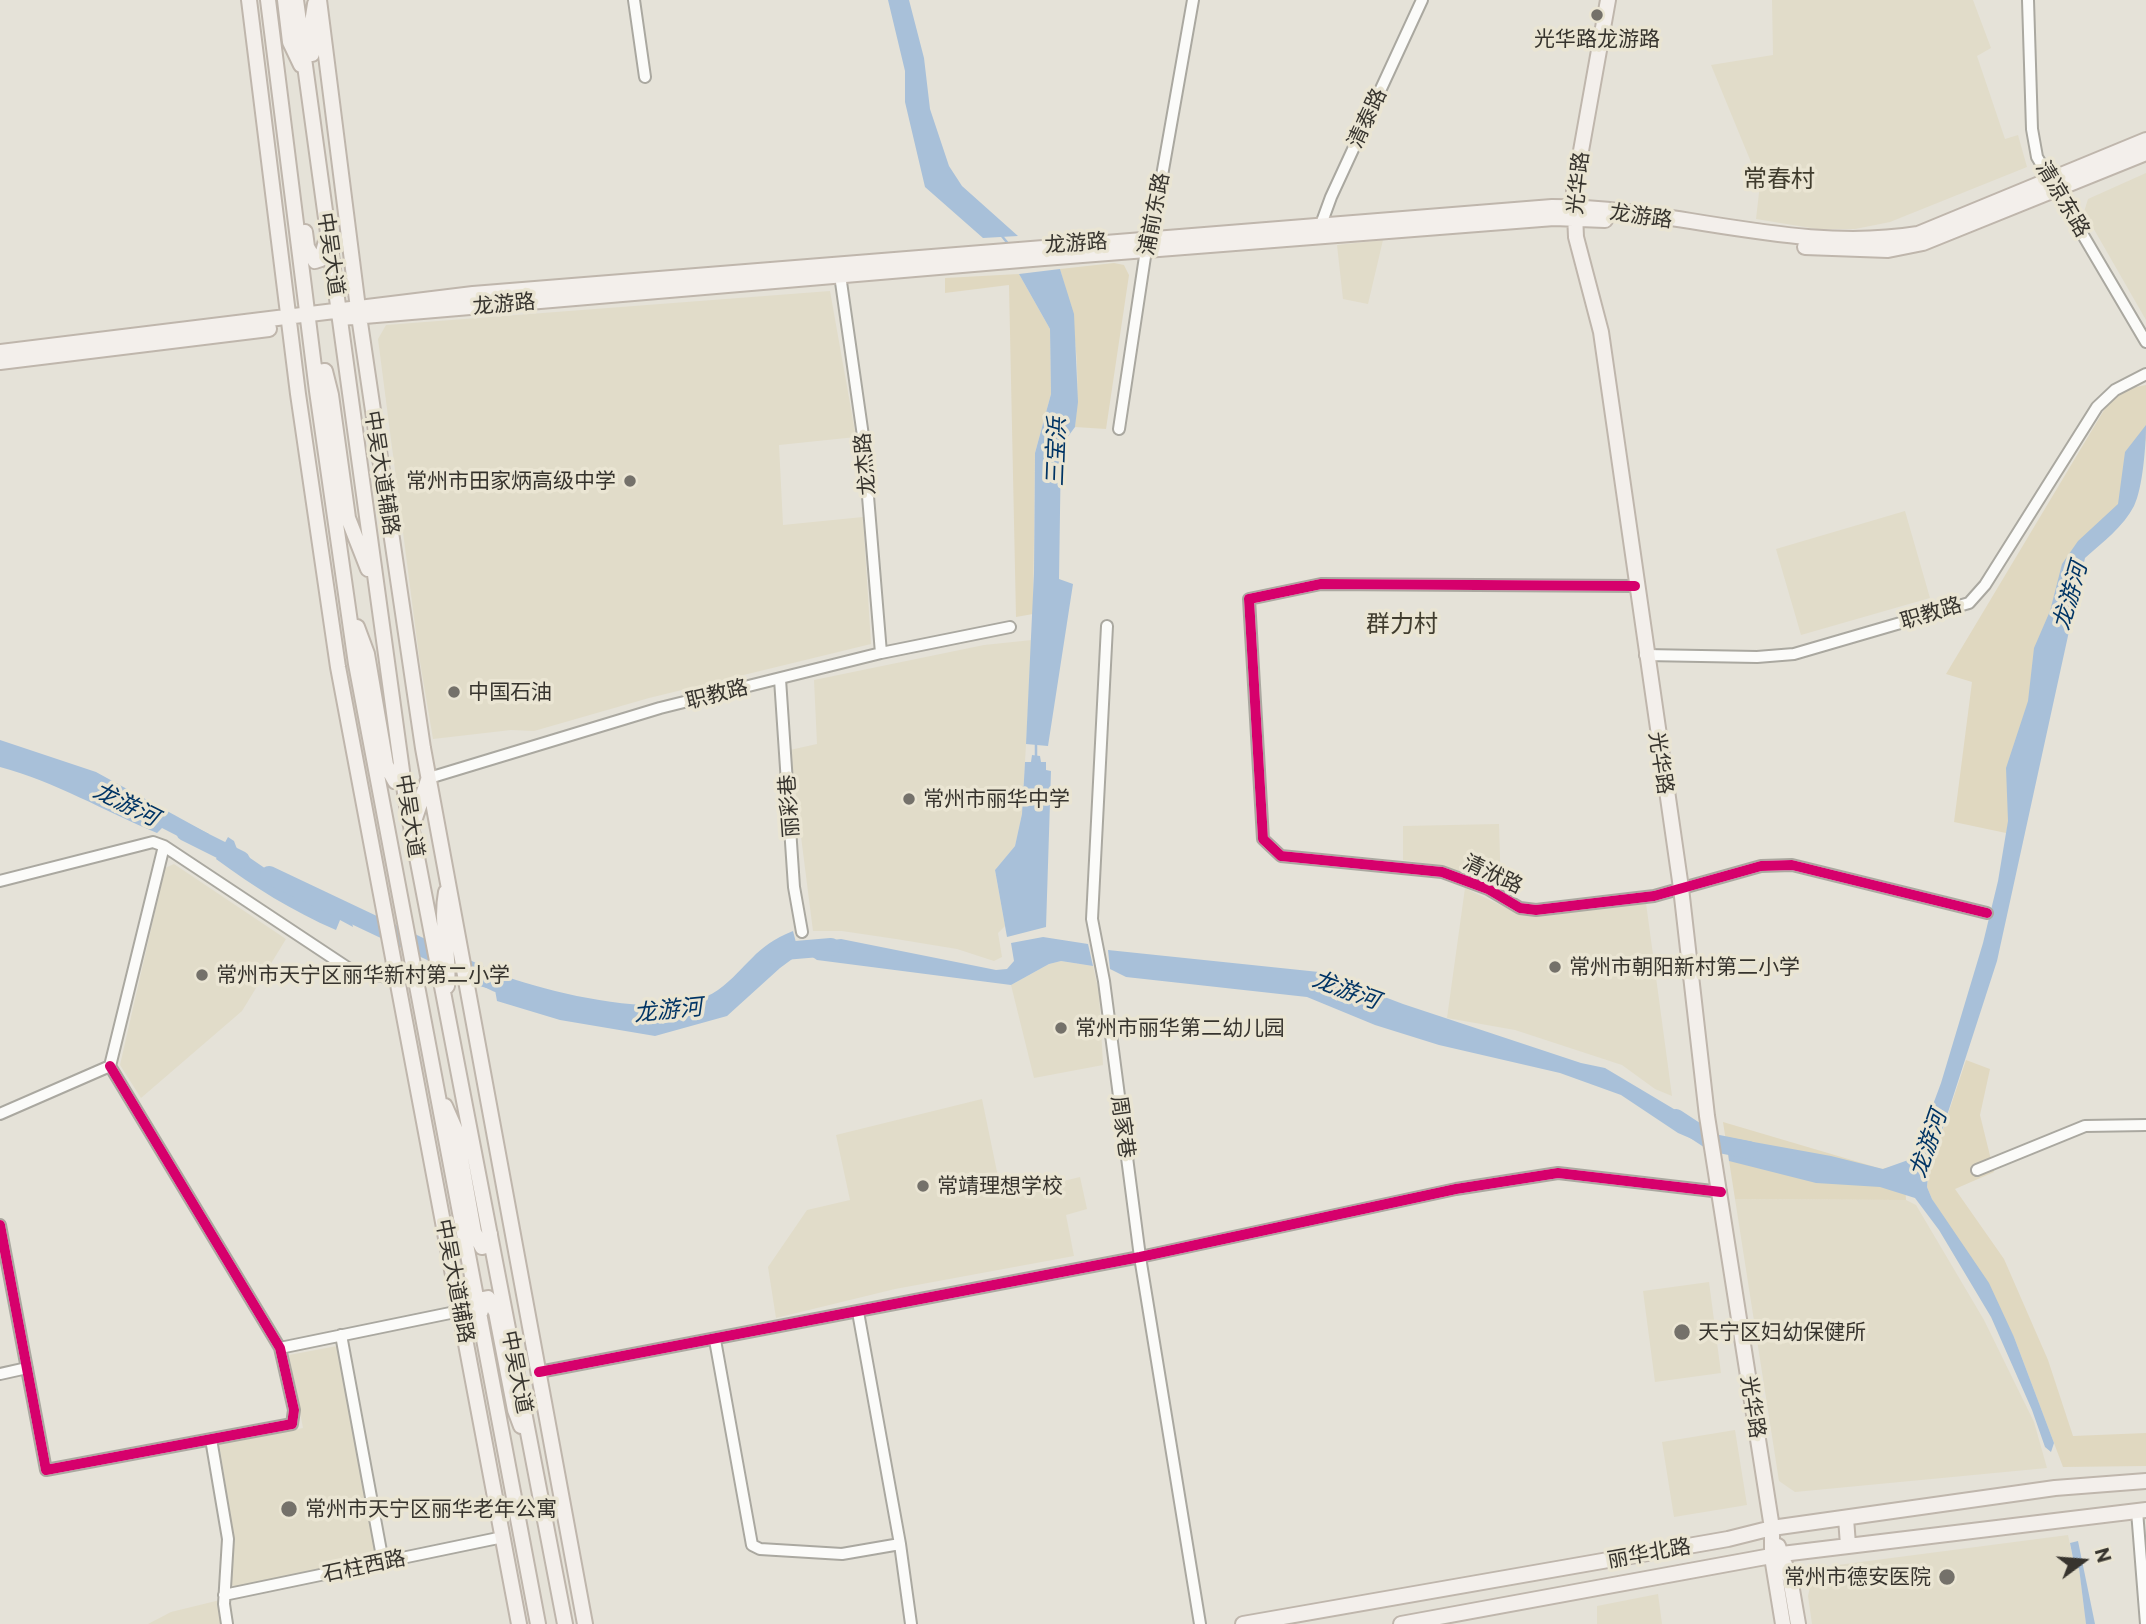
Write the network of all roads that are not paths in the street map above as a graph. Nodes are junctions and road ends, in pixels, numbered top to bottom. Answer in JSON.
{"nodes":[{"id":1,"x":249,"y":0,"type":"edge"},
{"id":2,"x":268,"y":0,"type":"edge"},
{"id":3,"x":285,"y":0,"type":"edge"},
{"id":4,"x":296,"y":0,"type":"edge"},
{"id":5,"x":318,"y":0,"type":"edge"},
{"id":6,"x":634,"y":0,"type":"edge"},
{"id":7,"x":1193,"y":0,"type":"edge"},
{"id":8,"x":1422,"y":0,"type":"edge"},
{"id":9,"x":1608,"y":0,"type":"edge"},
{"id":10,"x":2028,"y":0,"type":"edge"},
{"id":11,"x":275,"y":55,"type":"junction"},
{"id":12,"x":277,"y":74,"type":"junction"},
{"id":13,"x":306,"y":75,"type":"junction"},
{"id":14,"x":645,"y":77,"type":"dead end"},
{"id":15,"x":310,"y":104,"type":"junction"},
{"id":16,"x":264,"y":121,"type":"junction"},
{"id":17,"x":2146,"y":140,"type":"edge"},
{"id":18,"x":2146,"y":153,"type":"edge"},
{"id":19,"x":2055,"y":185,"type":"junction"},
{"id":20,"x":1573,"y":212,"type":"junction"},
{"id":21,"x":1319,"y":231,"type":"junction"},
{"id":22,"x":328,"y":235,"type":"junction"},
{"id":23,"x":1149,"y":244,"type":"junction"},
{"id":24,"x":1004,"y":255,"type":"junction"},
{"id":25,"x":840,"y":275,"type":"junction"},
{"id":26,"x":358,"y":311,"type":"junction"},
{"id":27,"x":339,"y":314,"type":"junction"},
{"id":28,"x":308,"y":319,"type":"junction"},
{"id":29,"x":289,"y":322,"type":"junction"},
{"id":30,"x":2146,"y":342,"type":"edge"},
{"id":31,"x":0,"y":352,"type":"edge"},
{"id":32,"x":0,"y":362,"type":"edge"},
{"id":33,"x":2146,"y":374,"type":"edge"},
{"id":34,"x":317,"y":391,"type":"junction"},
{"id":35,"x":1119,"y":429,"type":"dead end"},
{"id":36,"x":381,"y":468,"type":"junction"},
{"id":37,"x":368,"y":529,"type":"junction"},
{"id":38,"x":319,"y":534,"type":"junction"},
{"id":39,"x":1635,"y":586,"type":"junction"},
{"id":40,"x":377,"y":593,"type":"junction"},
{"id":41,"x":347,"y":600,"type":"junction"},
{"id":42,"x":1107,"y":626,"type":"dead end"},
{"id":43,"x":1010,"y":627,"type":"dead end"},
{"id":44,"x":881,"y":653,"type":"junction"},
{"id":45,"x":1645,"y":655,"type":"junction"},
{"id":46,"x":780,"y":679,"type":"junction"},
{"id":47,"x":402,"y":768,"type":"junction"},
{"id":48,"x":429,"y":778,"type":"junction"},
{"id":49,"x":384,"y":808,"type":"junction"},
{"id":50,"x":411,"y":828,"type":"junction"},
{"id":51,"x":391,"y":844,"type":"junction"},
{"id":52,"x":164,"y":846,"type":"junction"},
{"id":53,"x":448,"y":880,"type":"junction"},
{"id":54,"x":0,"y":881,"type":"edge"},
{"id":55,"x":377,"y":887,"type":"junction"},
{"id":56,"x":1681,"y":888,"type":"junction"},
{"id":57,"x":1987,"y":912,"type":"dead end"},
{"id":58,"x":429,"y":930,"type":"junction"},
{"id":59,"x":802,"y":932,"type":"dead end"},
{"id":60,"x":442,"y":962,"type":"junction"},
{"id":61,"x":395,"y":978,"type":"junction"},
{"id":62,"x":110,"y":1066,"type":"junction"},
{"id":63,"x":415,"y":1082,"type":"junction"},
{"id":64,"x":434,"y":1082,"type":"junction"},
{"id":65,"x":464,"y":1090,"type":"junction"},
{"id":66,"x":0,"y":1115,"type":"edge"},
{"id":67,"x":2146,"y":1125,"type":"edge"},
{"id":68,"x":1977,"y":1170,"type":"dead end"},
{"id":69,"x":1721,"y":1192,"type":"junction"},
{"id":70,"x":457,"y":1197,"type":"junction"},
{"id":71,"x":509,"y":1212,"type":"junction"},
{"id":72,"x":0,"y":1225,"type":"edge"},
{"id":73,"x":490,"y":1228,"type":"junction"},
{"id":74,"x":1140,"y":1257,"type":"junction"},
{"id":75,"x":460,"y":1311,"type":"junction"},
{"id":76,"x":858,"y":1312,"type":"junction"},
{"id":77,"x":480,"y":1315,"type":"junction"},
{"id":78,"x":341,"y":1335,"type":"junction"},
{"id":79,"x":715,"y":1340,"type":"junction"},
{"id":80,"x":485,"y":1342,"type":"junction"},
{"id":81,"x":281,"y":1348,"type":"junction"},
{"id":82,"x":27,"y":1368,"type":"junction"},
{"id":83,"x":539,"y":1372,"type":"junction"},
{"id":84,"x":0,"y":1374,"type":"edge"},
{"id":85,"x":545,"y":1409,"type":"junction"},
{"id":86,"x":484,"y":1432,"type":"junction"},
{"id":87,"x":211,"y":1439,"type":"junction"},
{"id":88,"x":535,"y":1464,"type":"junction"},
{"id":89,"x":2146,"y":1481,"type":"edge"},
{"id":90,"x":540,"y":1490,"type":"junction"},
{"id":91,"x":2142,"y":1510,"type":"edge"},
{"id":92,"x":1846,"y":1518,"type":"junction"},
{"id":93,"x":1772,"y":1528,"type":"junction"},
{"id":94,"x":504,"y":1540,"type":"junction"},
{"id":95,"x":900,"y":1544,"type":"junction"},
{"id":96,"x":1848,"y":1545,"type":"junction"},
{"id":97,"x":1777,"y":1555,"type":"junction"},
{"id":98,"x":383,"y":1562,"type":"junction"},
{"id":99,"x":532,"y":1593,"type":"junction"},
{"id":100,"x":224,"y":1595,"type":"junction"},
{"id":101,"x":565,"y":1621,"type":"edge"},
{"id":102,"x":227,"y":1624,"type":"edge"},
{"id":103,"x":519,"y":1624,"type":"edge"},
{"id":104,"x":538,"y":1624,"type":"edge"},
{"id":105,"x":585,"y":1624,"type":"edge"},
{"id":106,"x":911,"y":1624,"type":"edge"},
{"id":107,"x":1200,"y":1624,"type":"edge"},
{"id":108,"x":1243,"y":1624,"type":"edge"},
{"id":109,"x":1401,"y":1624,"type":"edge"},
{"id":110,"x":1783,"y":1624,"type":"edge"},
{"id":111,"x":1798,"y":1624,"type":"edge"},
{"id":112,"x":2146,"y":1624,"type":"edge"}],
"edges":[{"from":1,"to":16,"type":"main road"},
{"from":2,"to":11,"type":"main road","name":"中吴大道"},
{"from":3,"to":13,"type":"main road"},
{"from":4,"to":13,"type":"main road","name":"中吴大道"},
{"from":5,"to":15,"type":"main road"},
{"from":5,"to":26,"type":"main road","name":"中吴大道辅路"},
{"from":6,"to":14,"type":"street"},
{"from":7,"to":23,"type":"street","name":"浦前东路"},
{"from":8,"to":21,"type":"street","name":"清泰路"},
{"from":9,"to":20,"type":"main road","name":"光华路"},
{"from":10,"to":19,"type":"street","name":"清凉东路"},
{"from":11,"to":12,"type":"main road","name":"中吴大道"},
{"from":11,"to":22,"type":"main road"},
{"from":12,"to":16,"type":"main road"},
{"from":12,"to":28,"type":"main road","name":"中吴大道"},
{"from":13,"to":15,"type":"main road","name":"中吴大道"},
{"from":15,"to":22,"type":"main road","name":"中吴大道"},
{"from":16,"to":29,"type":"main road"},
{"from":17,"to":19,"type":"main road","name":"龙游路"},
{"from":18,"to":19,"type":"main road","name":"龙游路"},
{"from":19,"to":20,"type":"main road","name":"龙游路"},
{"from":19,"to":30,"type":"street","name":"清凉东路"},
{"from":20,"to":21,"type":"main road","name":"龙游路"},
{"from":20,"to":39,"type":"main road","name":"光华路"},
{"from":21,"to":23,"type":"main road","name":"龙游路"},
{"from":22,"to":27,"type":"main road","name":"中吴大道"},
{"from":23,"to":24,"type":"main road","name":"龙游路"},
{"from":23,"to":35,"type":"street","name":"浦前东路"},
{"from":24,"to":25,"type":"main road","name":"龙游路"},
{"from":24,"to":26,"type":"main road","name":"龙游路"},
{"from":25,"to":26,"type":"main road","name":"龙游路"},
{"from":25,"to":44,"type":"street","name":"龙杰路"},
{"from":26,"to":27,"type":"main road","name":"龙游路"},
{"from":26,"to":36,"type":"main road","name":"中吴大道辅路"},
{"from":27,"to":28,"type":"main road","name":"龙游路"},
{"from":27,"to":37,"type":"main road","name":"中吴大道"},
{"from":28,"to":29,"type":"main road","name":"龙游路"},
{"from":28,"to":34,"type":"main road","name":"中吴大道"},
{"from":29,"to":31,"type":"main road","name":"龙游路"},
{"from":29,"to":32,"type":"main road","name":"龙游路"},
{"from":29,"to":38,"type":"main road"},
{"from":33,"to":45,"type":"street","name":"职教路"},
{"from":34,"to":40,"type":"main road"},
{"from":34,"to":41,"type":"main road","name":"中吴大道"},
{"from":36,"to":37,"type":"main road"},
{"from":36,"to":48,"type":"main road","name":"中吴大道辅路"},
{"from":37,"to":40,"type":"main road","name":"中吴大道"},
{"from":38,"to":41,"type":"main road"},
{"from":38,"to":55,"type":"main road"},
{"from":39,"to":45,"type":"main road","name":"光华路"},
{"from":39,"to":56,"type":"street","name":"清洑路"},
{"from":40,"to":47,"type":"main road","name":"中吴大道"},
{"from":41,"to":47,"type":"main road"},
{"from":41,"to":49,"type":"main road","name":"中吴大道"},
{"from":42,"to":74,"type":"street","name":"周家巷"},
{"from":43,"to":44,"type":"street","name":"职教路"},
{"from":44,"to":46,"type":"street","name":"职教路"},
{"from":45,"to":56,"type":"main road","name":"光华路"},
{"from":46,"to":48,"type":"street","name":"职教路"},
{"from":46,"to":59,"type":"street","name":"丽彩巷"},
{"from":47,"to":50,"type":"main road","name":"中吴大道"},
{"from":48,"to":50,"type":"main road"},
{"from":48,"to":53,"type":"main road","name":"中吴大道辅路"},
{"from":49,"to":51,"type":"main road","name":"中吴大道"},
{"from":49,"to":55,"type":"main road"},
{"from":50,"to":58,"type":"main road","name":"中吴大道"},
{"from":51,"to":58,"type":"main road"},
{"from":51,"to":64,"type":"main road","name":"中吴大道"},
{"from":52,"to":54,"type":"street"},
{"from":52,"to":61,"type":"street"},
{"from":52,"to":62,"type":"street"},
{"from":53,"to":60,"type":"main road"},
{"from":53,"to":71,"type":"main road","name":"中吴大道辅路"},
{"from":55,"to":61,"type":"main road","name":"中吴大道辅路"},
{"from":56,"to":57,"type":"street","name":"清洑路"},
{"from":56,"to":69,"type":"main road","name":"光华路"},
{"from":58,"to":60,"type":"main road","name":"中吴大道"},
{"from":60,"to":65,"type":"main road","name":"中吴大道"},
{"from":61,"to":63,"type":"main road","name":"中吴大道辅路"},
{"from":62,"to":66,"type":"street"},
{"from":62,"to":81,"type":"street"},
{"from":63,"to":70,"type":"main road"},
{"from":63,"to":75,"type":"main road","name":"中吴大道辅路"},
{"from":64,"to":70,"type":"main road","name":"中吴大道"},
{"from":64,"to":73,"type":"main road"},
{"from":65,"to":71,"type":"main road"},
{"from":65,"to":73,"type":"main road","name":"中吴大道"},
{"from":67,"to":68,"type":"street"},
{"from":69,"to":74,"type":"street"},
{"from":69,"to":93,"type":"main road","name":"光华路"},
{"from":70,"to":77,"type":"main road","name":"中吴大道"},
{"from":71,"to":83,"type":"main road"},
{"from":72,"to":82,"type":"street"},
{"from":73,"to":88,"type":"main road","name":"中吴大道"},
{"from":74,"to":76,"type":"street"},
{"from":74,"to":107,"type":"street","name":"周家巷"},
{"from":75,"to":78,"type":"street"},
{"from":75,"to":86,"type":"main road","name":"中吴大道辅路"},
{"from":76,"to":79,"type":"street"},
{"from":76,"to":95,"type":"street"},
{"from":77,"to":80,"type":"main road","name":"中吴大道"},
{"from":77,"to":88,"type":"main road"},
{"from":78,"to":81,"type":"street"},
{"from":78,"to":98,"type":"street"},
{"from":79,"to":83,"type":"street"},
{"from":79,"to":95,"type":"street"},
{"from":80,"to":86,"type":"main road"},
{"from":80,"to":99,"type":"main road","name":"中吴大道"},
{"from":81,"to":87,"type":"street"},
{"from":82,"to":84,"type":"street"},
{"from":82,"to":87,"type":"street"},
{"from":83,"to":85,"type":"main road"},
{"from":85,"to":90,"type":"main road"},
{"from":85,"to":105,"type":"main road"},
{"from":86,"to":94,"type":"main road","name":"中吴大道辅路"},
{"from":87,"to":100,"type":"street"},
{"from":88,"to":90,"type":"main road","name":"中吴大道"},
{"from":89,"to":92,"type":"main road","name":"丽华北路"},
{"from":90,"to":101,"type":"main road","name":"中吴大道"},
{"from":91,"to":96,"type":"main road","name":"丽华北路"},
{"from":91,"to":112,"type":"street"},
{"from":92,"to":93,"type":"main road","name":"丽华北路"},
{"from":92,"to":96,"type":"main road"},
{"from":93,"to":97,"type":"main road","name":"光华路"},
{"from":93,"to":108,"type":"main road","name":"丽华北路"},
{"from":94,"to":98,"type":"street","name":"石柱西路"},
{"from":94,"to":99,"type":"main road"},
{"from":94,"to":103,"type":"main road","name":"中吴大道辅路"},
{"from":95,"to":106,"type":"street"},
{"from":96,"to":97,"type":"main road","name":"丽华北路"},
{"from":97,"to":109,"type":"main road","name":"丽华北路"},
{"from":97,"to":110,"type":"main road","name":"光华路"},
{"from":97,"to":111,"type":"main road","name":"光华路"},
{"from":98,"to":100,"type":"street","name":"石柱西路"},
{"from":99,"to":104,"type":"main road","name":"中吴大道"},
{"from":100,"to":102,"type":"street"}]}
